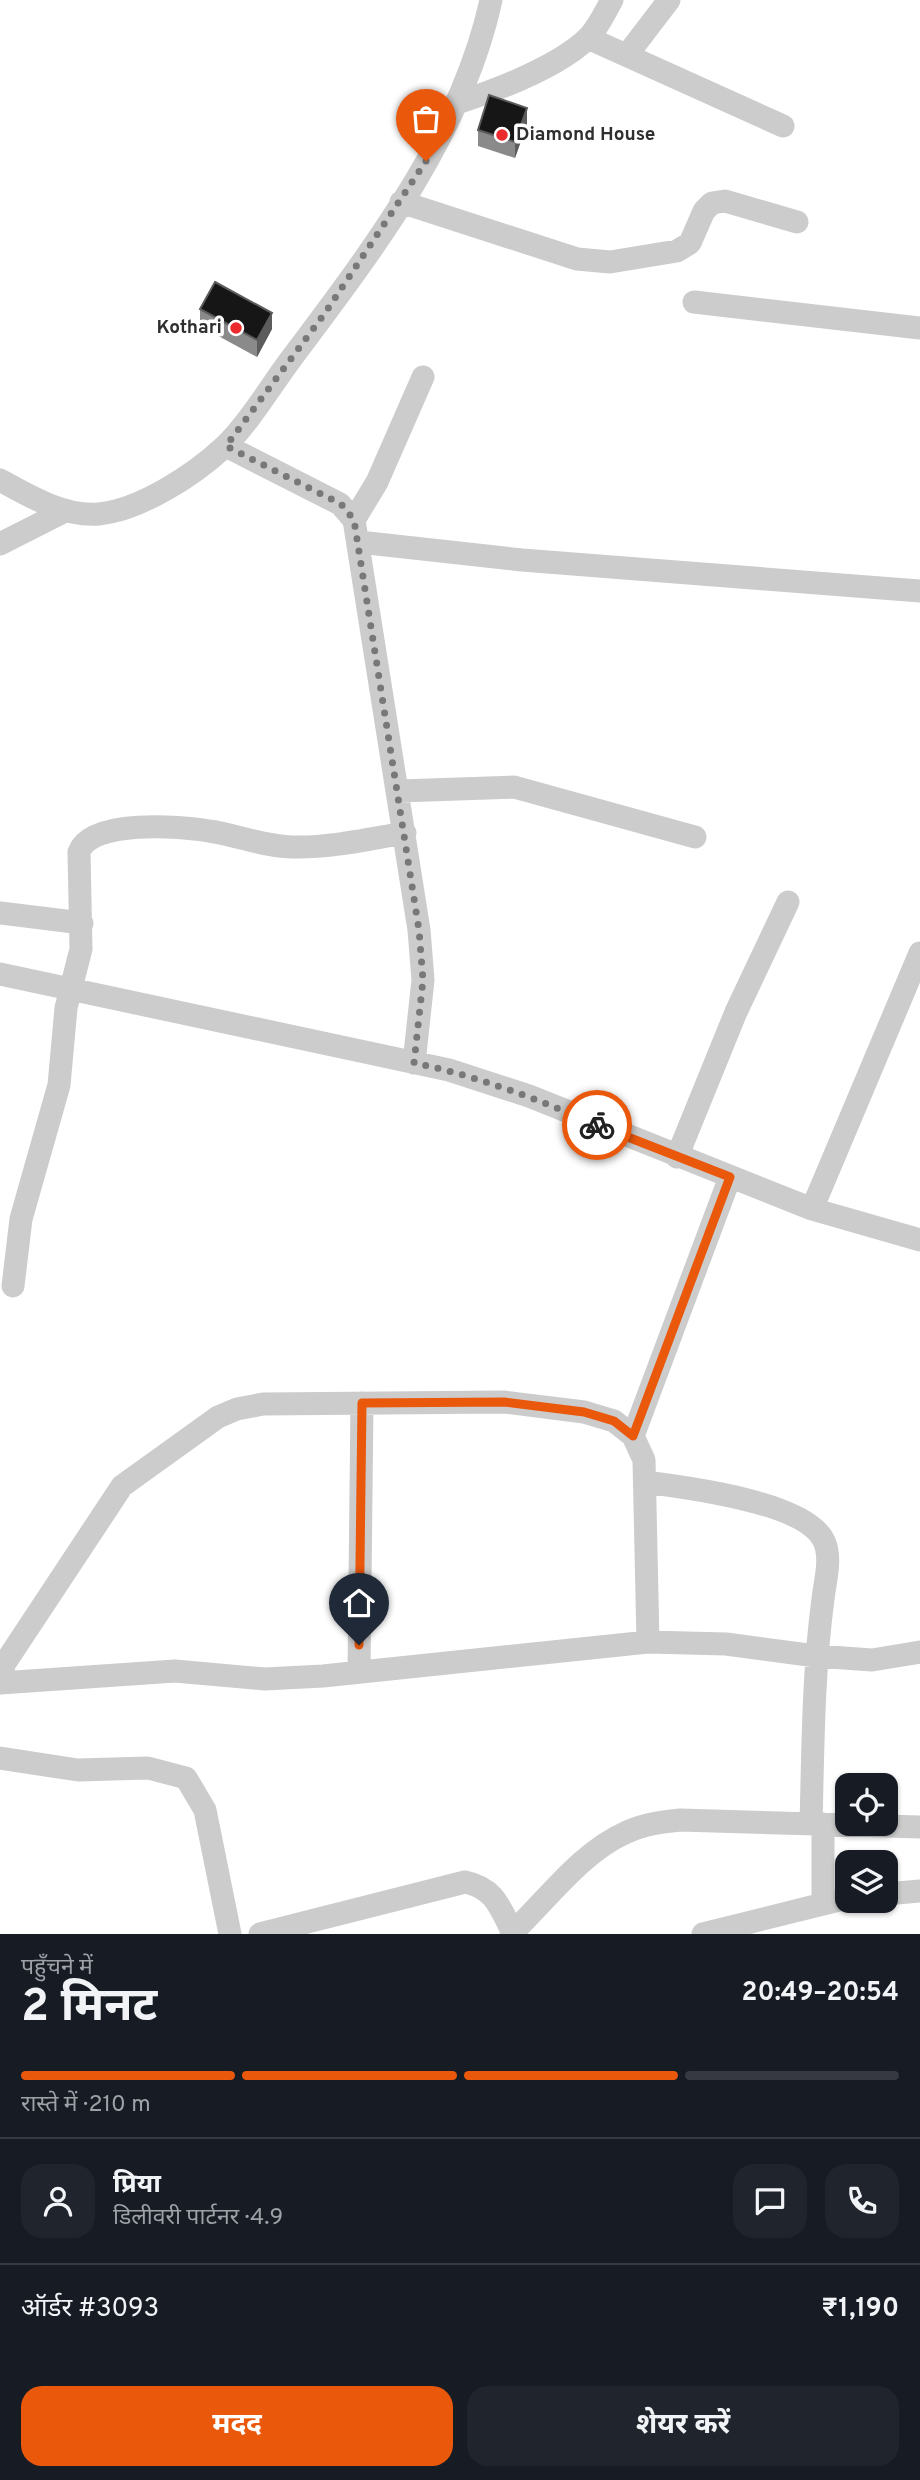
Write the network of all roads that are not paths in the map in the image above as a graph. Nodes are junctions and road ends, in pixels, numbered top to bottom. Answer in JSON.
{"nodes":[{"id":1,"x":491,"y":0,"type":"edge"},
{"id":2,"x":612,"y":0,"type":"edge"},
{"id":3,"x":669,"y":0,"type":"edge"},
{"id":4,"x":588,"y":38,"type":"junction"},
{"id":5,"x":627,"y":55,"type":"junction"},
{"id":6,"x":457,"y":103,"type":"junction"},
{"id":7,"x":783,"y":126,"type":"dead end"},
{"id":8,"x":401,"y":202,"type":"junction"},
{"id":9,"x":797,"y":222,"type":"dead end"},
{"id":10,"x":694,"y":302,"type":"dead end"},
{"id":11,"x":920,"y":328,"type":"edge"},
{"id":12,"x":423,"y":377,"type":"dead end"},
{"id":13,"x":226,"y":446,"type":"junction"},
{"id":14,"x":0,"y":480,"type":"edge"},
{"id":15,"x":65,"y":511,"type":"junction"},
{"id":16,"x":356,"y":531,"type":"junction"},
{"id":17,"x":0,"y":544,"type":"edge"},
{"id":18,"x":920,"y":591,"type":"edge"},
{"id":19,"x":399,"y":791,"type":"junction"},
{"id":20,"x":405,"y":833,"type":"junction"},
{"id":21,"x":695,"y":837,"type":"dead end"},
{"id":22,"x":788,"y":902,"type":"dead end"},
{"id":23,"x":0,"y":913,"type":"edge"},
{"id":24,"x":82,"y":923,"type":"junction"},
{"id":25,"x":920,"y":953,"type":"edge"},
{"id":26,"x":0,"y":974,"type":"edge"},
{"id":27,"x":70,"y":991,"type":"junction"},
{"id":28,"x":414,"y":1063,"type":"junction"},
{"id":29,"x":677,"y":1157,"type":"junction"},
{"id":30,"x":730,"y":1177,"type":"junction"},
{"id":31,"x":812,"y":1209,"type":"junction"},
{"id":32,"x":920,"y":1240,"type":"edge"},
{"id":33,"x":13,"y":1286,"type":"dead end"},
{"id":34,"x":362,"y":1403,"type":"junction"},
{"id":35,"x":633,"y":1436,"type":"junction"},
{"id":36,"x":645,"y":1482,"type":"junction"},
{"id":37,"x":648,"y":1642,"type":"junction"},
{"id":38,"x":920,"y":1652,"type":"edge"},
{"id":39,"x":816,"y":1657,"type":"junction"},
{"id":40,"x":359,"y":1671,"type":"junction"},
{"id":41,"x":0,"y":1676,"type":"edge"},
{"id":42,"x":0,"y":1683,"type":"edge"},
{"id":43,"x":0,"y":1758,"type":"edge"},
{"id":44,"x":817,"y":1824,"type":"junction"},
{"id":45,"x":920,"y":1827,"type":"edge"},
{"id":46,"x":920,"y":1891,"type":"edge"},
{"id":47,"x":898,"y":1893,"type":"edge"},
{"id":48,"x":835,"y":1900,"type":"edge"},
{"id":49,"x":823,"y":1902,"type":"junction"},
{"id":50,"x":319,"y":1928,"type":"edge"},
{"id":51,"x":512,"y":1933,"type":"edge"},
{"id":52,"x":707,"y":1933,"type":"edge"},
{"id":53,"x":230,"y":1934,"type":"edge"},
{"id":54,"x":260,"y":1934,"type":"edge"}],
"edges":[{"from":1,"to":6,"type":"street"},
{"from":2,"to":4,"type":"street"},
{"from":3,"to":5,"type":"street"},
{"from":4,"to":5,"type":"street"},
{"from":4,"to":6,"type":"street"},
{"from":5,"to":7,"type":"street"},
{"from":6,"to":8,"type":"street"},
{"from":8,"to":9,"type":"street"},
{"from":8,"to":13,"type":"street"},
{"from":10,"to":11,"type":"street"},
{"from":12,"to":16,"type":"street"},
{"from":13,"to":15,"type":"street"},
{"from":13,"to":16,"type":"street"},
{"from":14,"to":15,"type":"street"},
{"from":15,"to":17,"type":"street"},
{"from":16,"to":18,"type":"street"},
{"from":16,"to":19,"type":"street"},
{"from":19,"to":20,"type":"street"},
{"from":19,"to":21,"type":"street"},
{"from":20,"to":24,"type":"street"},
{"from":20,"to":28,"type":"street"},
{"from":22,"to":29,"type":"street"},
{"from":23,"to":24,"type":"street"},
{"from":24,"to":27,"type":"street"},
{"from":25,"to":31,"type":"street"},
{"from":26,"to":27,"type":"street"},
{"from":27,"to":28,"type":"street"},
{"from":27,"to":33,"type":"street"},
{"from":28,"to":29,"type":"street"},
{"from":29,"to":30,"type":"street"},
{"from":30,"to":31,"type":"street"},
{"from":30,"to":35,"type":"street"},
{"from":31,"to":32,"type":"street"},
{"from":34,"to":35,"type":"street"},
{"from":34,"to":40,"type":"street"},
{"from":34,"to":41,"type":"street"},
{"from":35,"to":36,"type":"street"},
{"from":36,"to":37,"type":"street"},
{"from":36,"to":39,"type":"street"},
{"from":37,"to":39,"type":"street"},
{"from":37,"to":40,"type":"street"},
{"from":38,"to":39,"type":"street"},
{"from":39,"to":44,"type":"street"},
{"from":40,"to":42,"type":"street"},
{"from":43,"to":53,"type":"street"},
{"from":44,"to":45,"type":"street"},
{"from":44,"to":49,"type":"street"},
{"from":44,"to":51,"type":"street"},
{"from":46,"to":47,"type":"street"},
{"from":48,"to":49,"type":"street"},
{"from":49,"to":52,"type":"street"},
{"from":50,"to":51,"type":"street"},
{"from":50,"to":54,"type":"street"}]}
